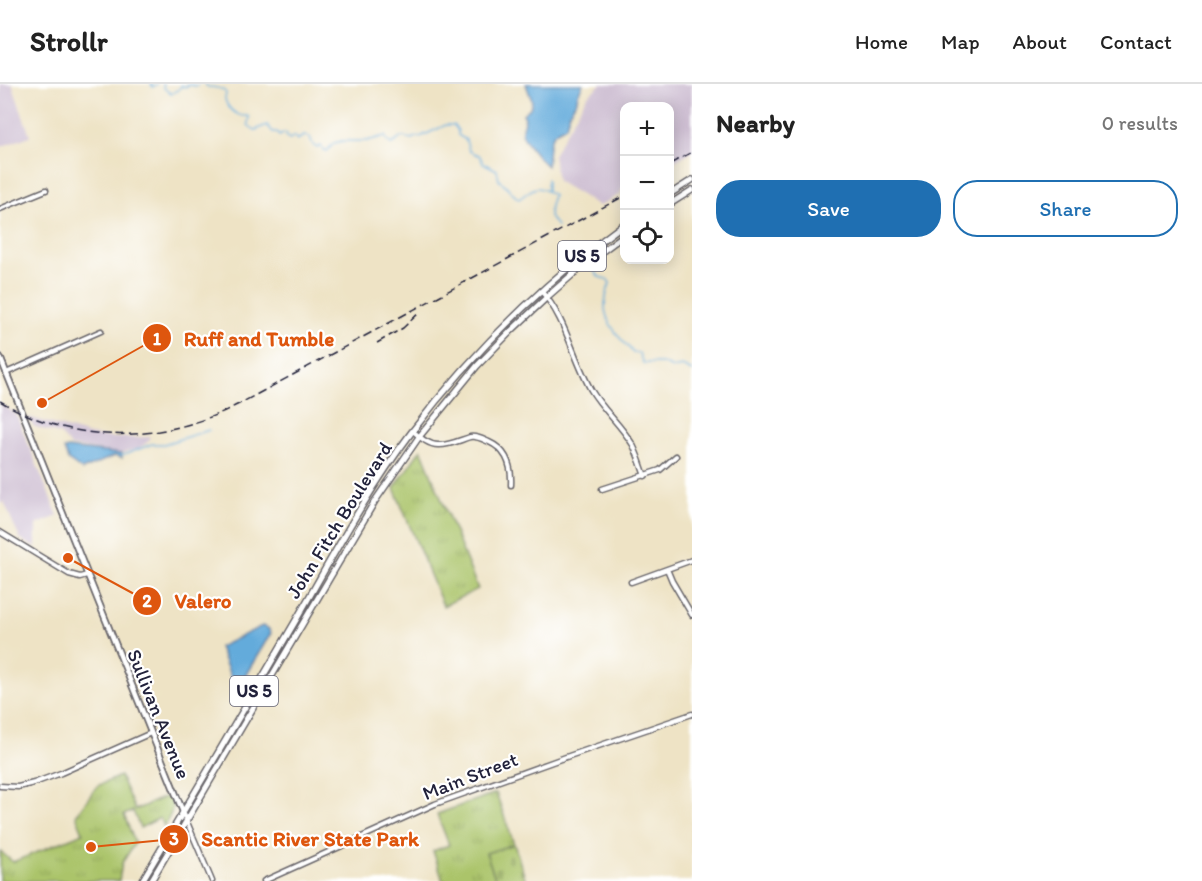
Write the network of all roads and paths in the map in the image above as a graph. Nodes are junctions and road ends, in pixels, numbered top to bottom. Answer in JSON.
{"nodes":[{"id":1,"x":692,"y":180,"type":"edge"},
{"id":2,"x":46,"y":190,"type":"dead end"},
{"id":3,"x":692,"y":190,"type":"edge"},
{"id":4,"x":674,"y":191,"type":"edge"},
{"id":5,"x":674,"y":201,"type":"edge"},
{"id":6,"x":0,"y":208,"type":"edge"},
{"id":7,"x":620,"y":227,"type":"edge"},
{"id":8,"x":620,"y":238,"type":"edge"},
{"id":9,"x":541,"y":291,"type":"junction"},
{"id":10,"x":547,"y":297,"type":"junction"},
{"id":11,"x":505,"y":325,"type":"junction"},
{"id":12,"x":101,"y":331,"type":"dead end"},
{"id":13,"x":511,"y":331,"type":"junction"},
{"id":14,"x":0,"y":357,"type":"edge"},
{"id":15,"x":469,"y":364,"type":"junction"},
{"id":16,"x":475,"y":369,"type":"junction"},
{"id":17,"x":6,"y":373,"type":"junction"},
{"id":18,"x":413,"y":431,"type":"junction"},
{"id":19,"x":419,"y":437,"type":"junction"},
{"id":20,"x":676,"y":456,"type":"dead end"},
{"id":21,"x":645,"y":476,"type":"junction"},
{"id":22,"x":512,"y":485,"type":"dead end"},
{"id":23,"x":602,"y":489,"type":"dead end"},
{"id":24,"x":0,"y":532,"type":"edge"},
{"id":25,"x":692,"y":560,"type":"edge"},
{"id":26,"x":325,"y":569,"type":"junction"},
{"id":27,"x":667,"y":569,"type":"junction"},
{"id":28,"x":333,"y":573,"type":"junction"},
{"id":29,"x":87,"y":575,"type":"junction"},
{"id":30,"x":631,"y":582,"type":"dead end"},
{"id":31,"x":692,"y":615,"type":"edge"},
{"id":32,"x":692,"y":714,"type":"edge"},
{"id":33,"x":151,"y":733,"type":"junction"},
{"id":34,"x":0,"y":786,"type":"edge"},
{"id":35,"x":183,"y":813,"type":"junction"},
{"id":36,"x":187,"y":822,"type":"junction"},
{"id":37,"x":142,"y":881,"type":"edge"},
{"id":38,"x":151,"y":881,"type":"edge"},
{"id":39,"x":212,"y":881,"type":"edge"},
{"id":40,"x":264,"y":881,"type":"edge"}],
"edges":[{"from":1,"to":4,"type":"highway"},
{"from":2,"to":6,"type":"street"},
{"from":3,"to":5,"type":"highway"},
{"from":7,"to":9,"type":"highway","name":"John Fitch Boulevard","number":"US 5"},
{"from":8,"to":10,"type":"highway","name":"John Fitch Boulevard","number":"US 5"},
{"from":9,"to":10,"type":"street"},
{"from":9,"to":11,"type":"highway","name":"John Fitch Boulevard","number":"US 5"},
{"from":10,"to":13,"type":"highway","name":"John Fitch Boulevard","number":"US 5"},
{"from":10,"to":21,"type":"street"},
{"from":11,"to":13,"type":"highway"},
{"from":11,"to":15,"type":"highway","name":"John Fitch Boulevard","number":"US 5"},
{"from":12,"to":17,"type":"street"},
{"from":13,"to":16,"type":"highway","name":"John Fitch Boulevard","number":"US 5"},
{"from":14,"to":17,"type":"main road","name":"Sullivan Avenue"},
{"from":15,"to":16,"type":"highway"},
{"from":15,"to":18,"type":"highway","name":"John Fitch Boulevard","number":"US 5"},
{"from":16,"to":19,"type":"highway","name":"John Fitch Boulevard","number":"US 5"},
{"from":17,"to":29,"type":"main road","name":"Sullivan Avenue"},
{"from":18,"to":19,"type":"street"},
{"from":18,"to":26,"type":"highway","name":"John Fitch Boulevard","number":"US 5"},
{"from":19,"to":22,"type":"street"},
{"from":19,"to":28,"type":"highway","name":"John Fitch Boulevard","number":"US 5"},
{"from":20,"to":21,"type":"street"},
{"from":21,"to":23,"type":"street"},
{"from":24,"to":29,"type":"street"},
{"from":25,"to":27,"type":"street"},
{"from":26,"to":28,"type":"highway"},
{"from":26,"to":35,"type":"highway","name":"John Fitch Boulevard","number":"US 5"},
{"from":27,"to":30,"type":"street"},
{"from":27,"to":31,"type":"street"},
{"from":28,"to":36,"type":"highway","name":"John Fitch Boulevard","number":"US 5"},
{"from":29,"to":33,"type":"main road","name":"Sullivan Avenue"},
{"from":32,"to":40,"type":"street","name":"Main Street"},
{"from":33,"to":34,"type":"street"},
{"from":33,"to":35,"type":"main road","name":"Sullivan Avenue"},
{"from":35,"to":36,"type":"main road","name":"Sullivan Avenue"},
{"from":35,"to":37,"type":"highway","name":"John Fitch Boulevard","number":"US 5"},
{"from":36,"to":38,"type":"highway","name":"John Fitch Boulevard","number":"US 5"},
{"from":36,"to":39,"type":"street","name":"Sullivan Avenue"}]}
